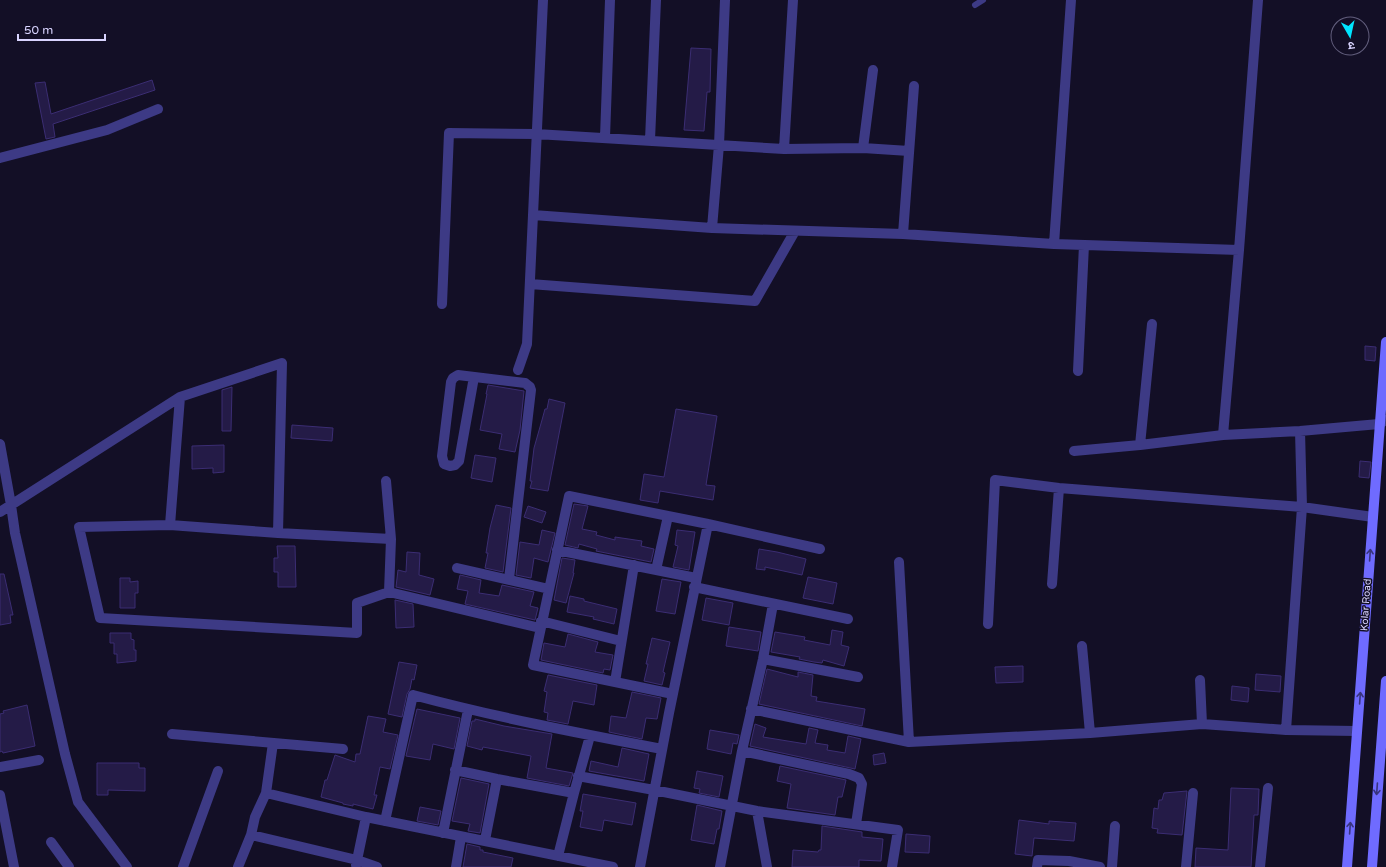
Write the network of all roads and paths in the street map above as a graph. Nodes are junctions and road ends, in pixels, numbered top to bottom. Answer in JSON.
{"nodes":[{"id":1,"x":543,"y":0,"type":"edge"},
{"id":2,"x":610,"y":0,"type":"edge"},
{"id":3,"x":656,"y":0,"type":"edge"},
{"id":4,"x":726,"y":0,"type":"edge"},
{"id":5,"x":793,"y":0,"type":"edge"},
{"id":6,"x":983,"y":0,"type":"edge"},
{"id":7,"x":1072,"y":0,"type":"edge"},
{"id":8,"x":1258,"y":0,"type":"edge"},
{"id":9,"x":975,"y":5,"type":"dead end"},
{"id":10,"x":873,"y":70,"type":"dead end"},
{"id":11,"x":914,"y":86,"type":"dead end"},
{"id":12,"x":158,"y":109,"type":"dead end"},
{"id":13,"x":536,"y":134,"type":"junction"},
{"id":14,"x":605,"y":137,"type":"junction"},
{"id":15,"x":650,"y":140,"type":"junction"},
{"id":16,"x":719,"y":145,"type":"junction"},
{"id":17,"x":863,"y":148,"type":"junction"},
{"id":18,"x":784,"y":149,"type":"junction"},
{"id":19,"x":909,"y":151,"type":"junction"},
{"id":20,"x":0,"y":158,"type":"edge"},
{"id":21,"x":533,"y":215,"type":"junction"},
{"id":22,"x":712,"y":228,"type":"junction"},
{"id":23,"x":795,"y":231,"type":"junction"},
{"id":24,"x":903,"y":234,"type":"junction"},
{"id":25,"x":1054,"y":244,"type":"junction"},
{"id":26,"x":1084,"y":245,"type":"junction"},
{"id":27,"x":1239,"y":250,"type":"junction"},
{"id":28,"x":530,"y":284,"type":"junction"},
{"id":29,"x":442,"y":304,"type":"dead end"},
{"id":30,"x":1152,"y":324,"type":"dead end"},
{"id":31,"x":1386,"y":342,"type":"edge"},
{"id":32,"x":518,"y":370,"type":"dead end"},
{"id":33,"x":1078,"y":371,"type":"dead end"},
{"id":34,"x":474,"y":377,"type":"junction"},
{"id":35,"x":180,"y":397,"type":"junction"},
{"id":36,"x":1382,"y":422,"type":"edge"},
{"id":37,"x":1300,"y":431,"type":"junction"},
{"id":38,"x":1223,"y":435,"type":"junction"},
{"id":39,"x":0,"y":444,"type":"edge"},
{"id":40,"x":1140,"y":445,"type":"junction"},
{"id":41,"x":1074,"y":451,"type":"dead end"},
{"id":42,"x":386,"y":482,"type":"dead end"},
{"id":43,"x":1059,"y":488,"type":"junction"},
{"id":44,"x":11,"y":505,"type":"junction"},
{"id":45,"x":1302,"y":508,"type":"junction"},
{"id":46,"x":0,"y":512,"type":"edge"},
{"id":47,"x":668,"y":516,"type":"junction"},
{"id":48,"x":1373,"y":517,"type":"junction"},
{"id":49,"x":708,"y":524,"type":"junction"},
{"id":50,"x":170,"y":525,"type":"junction"},
{"id":51,"x":278,"y":533,"type":"junction"},
{"id":52,"x":391,"y":539,"type":"junction"},
{"id":53,"x":820,"y":549,"type":"dead end"},
{"id":54,"x":557,"y":550,"type":"junction"},
{"id":55,"x":899,"y":562,"type":"dead end"},
{"id":56,"x":634,"y":565,"type":"junction"},
{"id":57,"x":457,"y":568,"type":"dead end"},
{"id":58,"x":656,"y":570,"type":"junction"},
{"id":59,"x":509,"y":579,"type":"junction"},
{"id":60,"x":695,"y":583,"type":"junction"},
{"id":61,"x":1052,"y":584,"type":"dead end"},
{"id":62,"x":548,"y":589,"type":"junction"},
{"id":63,"x":390,"y":592,"type":"junction"},
{"id":64,"x":773,"y":604,"type":"junction"},
{"id":65,"x":848,"y":618,"type":"dead end"},
{"id":66,"x":541,"y":624,"type":"junction"},
{"id":67,"x":988,"y":624,"type":"dead end"},
{"id":68,"x":622,"y":641,"type":"junction"},
{"id":69,"x":1082,"y":646,"type":"dead end"},
{"id":70,"x":763,"y":658,"type":"junction"},
{"id":71,"x":858,"y":677,"type":"dead end"},
{"id":72,"x":1200,"y":680,"type":"dead end"},
{"id":73,"x":1386,"y":681,"type":"edge"},
{"id":74,"x":615,"y":682,"type":"junction"},
{"id":75,"x":673,"y":694,"type":"junction"},
{"id":76,"x":751,"y":709,"type":"junction"},
{"id":77,"x":468,"y":710,"type":"junction"},
{"id":78,"x":1202,"y":724,"type":"junction"},
{"id":79,"x":1286,"y":730,"type":"junction"},
{"id":80,"x":1357,"y":731,"type":"junction"},
{"id":81,"x":1090,"y":733,"type":"junction"},
{"id":82,"x":172,"y":734,"type":"dead end"},
{"id":83,"x":590,"y":736,"type":"junction"},
{"id":84,"x":909,"y":742,"type":"junction"},
{"id":85,"x":273,"y":743,"type":"junction"},
{"id":86,"x":343,"y":749,"type":"dead end"},
{"id":87,"x":662,"y":749,"type":"junction"},
{"id":88,"x":742,"y":751,"type":"junction"},
{"id":89,"x":39,"y":760,"type":"dead end"},
{"id":90,"x":0,"y":766,"type":"edge"},
{"id":91,"x":455,"y":770,"type":"junction"},
{"id":92,"x":1383,"y":770,"type":"edge"},
{"id":93,"x":218,"y":772,"type":"dead end"},
{"id":94,"x":578,"y":776,"type":"junction"},
{"id":95,"x":498,"y":779,"type":"junction"},
{"id":96,"x":1268,"y":788,"type":"dead end"},
{"id":97,"x":654,"y":790,"type":"junction"},
{"id":98,"x":266,"y":793,"type":"junction"},
{"id":99,"x":574,"y":793,"type":"junction"},
{"id":100,"x":1193,"y":793,"type":"dead end"},
{"id":101,"x":0,"y":795,"type":"edge"},
{"id":102,"x":732,"y":806,"type":"junction"},
{"id":103,"x":757,"y":812,"type":"junction"},
{"id":104,"x":366,"y":817,"type":"junction"},
{"id":105,"x":385,"y":821,"type":"junction"},
{"id":106,"x":856,"y":824,"type":"junction"},
{"id":107,"x":1115,"y":826,"type":"dead end"},
{"id":108,"x":442,"y":833,"type":"junction"},
{"id":109,"x":251,"y":835,"type":"junction"},
{"id":110,"x":461,"y":837,"type":"junction"},
{"id":111,"x":485,"y":840,"type":"junction"},
{"id":112,"x":51,"y":842,"type":"dead end"},
{"id":113,"x":564,"y":860,"type":"edge"},
{"id":114,"x":357,"y":864,"type":"edge"},
{"id":115,"x":14,"y":867,"type":"edge"},
{"id":116,"x":69,"y":867,"type":"edge"},
{"id":117,"x":127,"y":867,"type":"edge"},
{"id":118,"x":183,"y":867,"type":"edge"},
{"id":119,"x":239,"y":867,"type":"edge"},
{"id":120,"x":377,"y":867,"type":"edge"},
{"id":121,"x":456,"y":867,"type":"edge"},
{"id":122,"x":613,"y":867,"type":"edge"},
{"id":123,"x":640,"y":867,"type":"edge"},
{"id":124,"x":720,"y":867,"type":"edge"},
{"id":125,"x":767,"y":867,"type":"edge"},
{"id":126,"x":892,"y":867,"type":"edge"},
{"id":127,"x":1037,"y":867,"type":"edge"},
{"id":128,"x":1100,"y":867,"type":"edge"},
{"id":129,"x":1112,"y":867,"type":"edge"},
{"id":130,"x":1186,"y":867,"type":"edge"},
{"id":131,"x":1260,"y":867,"type":"edge"},
{"id":132,"x":1347,"y":867,"type":"edge"},
{"id":133,"x":1372,"y":867,"type":"edge"}],
"edges":[{"from":1,"to":13,"type":"street"},
{"from":2,"to":14,"type":"street"},
{"from":3,"to":15,"type":"street"},
{"from":4,"to":16,"type":"street"},
{"from":5,"to":18,"type":"street"},
{"from":6,"to":9,"type":"lane"},
{"from":7,"to":25,"type":"street"},
{"from":8,"to":27,"type":"street"},
{"from":10,"to":17,"type":"street"},
{"from":11,"to":19,"type":"street"},
{"from":12,"to":20,"type":"street"},
{"from":13,"to":14,"type":"street"},
{"from":13,"to":21,"type":"street"},
{"from":13,"to":29,"type":"street"},
{"from":14,"to":15,"type":"street"},
{"from":15,"to":16,"type":"street"},
{"from":16,"to":18,"type":"street"},
{"from":16,"to":22,"type":"street"},
{"from":17,"to":18,"type":"street"},
{"from":17,"to":19,"type":"street"},
{"from":19,"to":24,"type":"street"},
{"from":21,"to":22,"type":"street"},
{"from":21,"to":28,"type":"street"},
{"from":22,"to":23,"type":"street"},
{"from":23,"to":24,"type":"street"},
{"from":23,"to":28,"type":"street"},
{"from":24,"to":25,"type":"street"},
{"from":25,"to":26,"type":"street"},
{"from":26,"to":27,"type":"street"},
{"from":26,"to":33,"type":"street"},
{"from":27,"to":38,"type":"street"},
{"from":28,"to":32,"type":"street"},
{"from":30,"to":40,"type":"street"},
{"from":31,"to":36,"type":"main road","name":"Kolar Road"},
{"from":34,"to":34,"type":"street"},
{"from":34,"to":59,"type":"street"},
{"from":35,"to":44,"type":"street"},
{"from":35,"to":50,"type":"street"},
{"from":35,"to":51,"type":"street"},
{"from":36,"to":37,"type":"street"},
{"from":36,"to":48,"type":"main road","name":"Kolar Road"},
{"from":37,"to":38,"type":"street"},
{"from":37,"to":45,"type":"street"},
{"from":38,"to":40,"type":"street"},
{"from":39,"to":44,"type":"street"},
{"from":40,"to":41,"type":"street"},
{"from":42,"to":52,"type":"street"},
{"from":43,"to":45,"type":"street"},
{"from":43,"to":61,"type":"street"},
{"from":43,"to":67,"type":"street"},
{"from":44,"to":46,"type":"street"},
{"from":44,"to":117,"type":"street"},
{"from":45,"to":48,"type":"street"},
{"from":45,"to":79,"type":"street"},
{"from":47,"to":49,"type":"street"},
{"from":47,"to":54,"type":"street"},
{"from":47,"to":58,"type":"street"},
{"from":80,"to":48,"type":"main road","name":"Kolar Road","one_way":true},
{"from":49,"to":53,"type":"street"},
{"from":49,"to":60,"type":"street"},
{"from":50,"to":51,"type":"street"},
{"from":50,"to":63,"type":"street"},
{"from":51,"to":52,"type":"street"},
{"from":52,"to":63,"type":"street"},
{"from":54,"to":56,"type":"street"},
{"from":54,"to":62,"type":"street"},
{"from":55,"to":84,"type":"street"},
{"from":56,"to":58,"type":"street"},
{"from":56,"to":68,"type":"street"},
{"from":57,"to":59,"type":"street"},
{"from":58,"to":60,"type":"street"},
{"from":59,"to":62,"type":"street"},
{"from":60,"to":64,"type":"street"},
{"from":60,"to":75,"type":"street"},
{"from":62,"to":66,"type":"street"},
{"from":63,"to":66,"type":"street"},
{"from":64,"to":65,"type":"street"},
{"from":64,"to":70,"type":"street"},
{"from":66,"to":68,"type":"street"},
{"from":66,"to":74,"type":"street"},
{"from":68,"to":74,"type":"street"},
{"from":69,"to":81,"type":"street"},
{"from":70,"to":71,"type":"street"},
{"from":70,"to":76,"type":"street"},
{"from":72,"to":78,"type":"street"},
{"from":73,"to":92,"type":"main road"},
{"from":74,"to":75,"type":"street"},
{"from":75,"to":87,"type":"street"},
{"from":76,"to":84,"type":"street"},
{"from":76,"to":88,"type":"street"},
{"from":77,"to":83,"type":"street"},
{"from":77,"to":91,"type":"street"},
{"from":77,"to":105,"type":"street"},
{"from":78,"to":79,"type":"street"},
{"from":78,"to":81,"type":"street"},
{"from":79,"to":80,"type":"street"},
{"from":132,"to":80,"type":"main road","name":"Kolar Road","one_way":true},
{"from":81,"to":84,"type":"street"},
{"from":82,"to":85,"type":"street"},
{"from":83,"to":87,"type":"street"},
{"from":83,"to":94,"type":"street"},
{"from":85,"to":86,"type":"street"},
{"from":85,"to":98,"type":"street"},
{"from":87,"to":97,"type":"street"},
{"from":88,"to":102,"type":"street"},
{"from":88,"to":106,"type":"street"},
{"from":89,"to":90,"type":"street"},
{"from":91,"to":95,"type":"street"},
{"from":91,"to":108,"type":"street"},
{"from":92,"to":133,"type":"main road","one_way":true},
{"from":93,"to":118,"type":"street"},
{"from":94,"to":97,"type":"street"},
{"from":94,"to":99,"type":"street"},
{"from":95,"to":99,"type":"street"},
{"from":95,"to":111,"type":"street"},
{"from":96,"to":131,"type":"street"},
{"from":97,"to":102,"type":"street"},
{"from":97,"to":123,"type":"street"},
{"from":98,"to":104,"type":"street"},
{"from":98,"to":109,"type":"street"},
{"from":99,"to":113,"type":"street"},
{"from":100,"to":130,"type":"street"},
{"from":101,"to":115,"type":"street"},
{"from":102,"to":103,"type":"street"},
{"from":102,"to":124,"type":"street"},
{"from":103,"to":106,"type":"street"},
{"from":103,"to":125,"type":"street"},
{"from":104,"to":105,"type":"street"},
{"from":104,"to":114,"type":"street"},
{"from":105,"to":108,"type":"street"},
{"from":106,"to":126,"type":"street"},
{"from":107,"to":129,"type":"street"},
{"from":108,"to":110,"type":"street"},
{"from":109,"to":114,"type":"street"},
{"from":109,"to":119,"type":"street"},
{"from":110,"to":111,"type":"street"},
{"from":110,"to":121,"type":"street"},
{"from":111,"to":113,"type":"street"},
{"from":112,"to":116,"type":"street"},
{"from":113,"to":122,"type":"street"},
{"from":114,"to":120,"type":"street"},
{"from":127,"to":128,"type":"street"}]}
